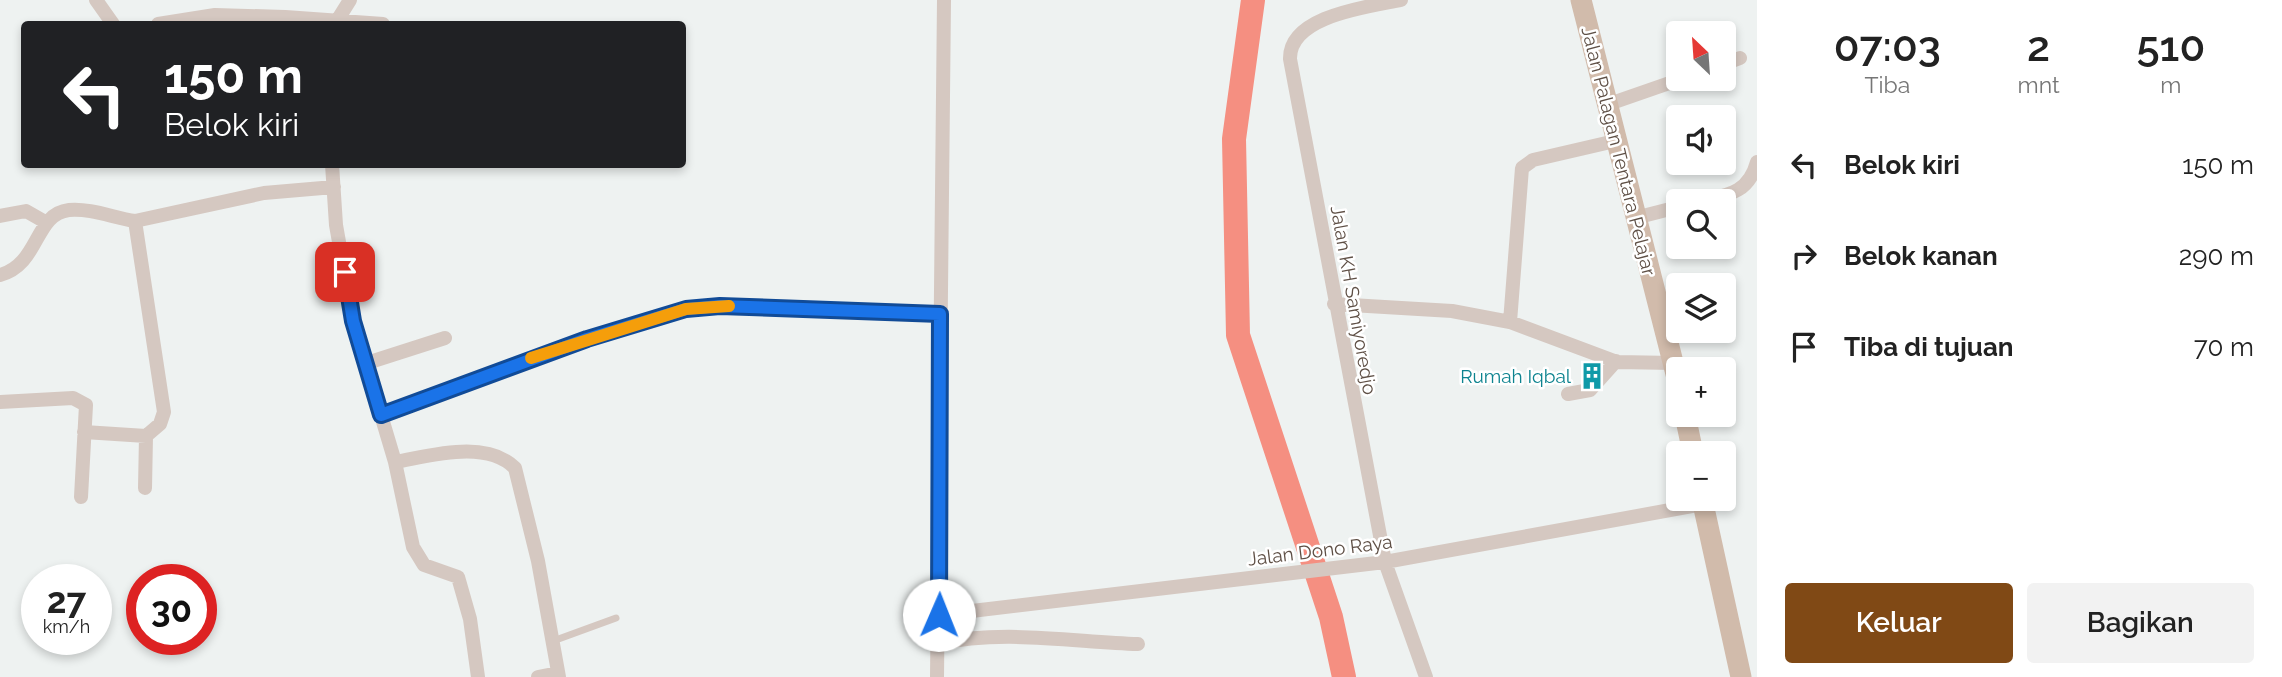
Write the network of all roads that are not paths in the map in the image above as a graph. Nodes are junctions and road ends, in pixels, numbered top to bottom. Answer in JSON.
{"nodes":[{"id":1,"x":96,"y":0,"type":"edge"},
{"id":2,"x":350,"y":0,"type":"edge"},
{"id":3,"x":944,"y":0,"type":"edge"},
{"id":4,"x":1401,"y":0,"type":"edge"},
{"id":5,"x":1581,"y":0,"type":"edge"},
{"id":6,"x":111,"y":21,"type":"edge"},
{"id":7,"x":177,"y":21,"type":"edge"},
{"id":8,"x":305,"y":21,"type":"edge"},
{"id":9,"x":336,"y":21,"type":"edge"},
{"id":10,"x":1740,"y":58,"type":"dead end"},
{"id":11,"x":1736,"y":60,"type":"edge"},
{"id":12,"x":1666,"y":84,"type":"edge"},
{"id":13,"x":1609,"y":104,"type":"junction"},
{"id":14,"x":1615,"y":141,"type":"junction"},
{"id":15,"x":1757,"y":162,"type":"edge"},
{"id":16,"x":332,"y":168,"type":"edge"},
{"id":17,"x":334,"y":187,"type":"junction"},
{"id":18,"x":1736,"y":193,"type":"edge"},
{"id":19,"x":1666,"y":210,"type":"edge"},
{"id":20,"x":0,"y":216,"type":"edge"},
{"id":21,"x":1634,"y":218,"type":"junction"},
{"id":22,"x":135,"y":221,"type":"junction"},
{"id":23,"x":47,"y":222,"type":"junction"},
{"id":24,"x":0,"y":275,"type":"edge"},
{"id":25,"x":1334,"y":304,"type":"junction"},
{"id":26,"x":940,"y":314,"type":"junction"},
{"id":27,"x":1510,"y":322,"type":"junction"},
{"id":28,"x":445,"y":338,"type":"dead end"},
{"id":29,"x":1672,"y":357,"type":"edge"},
{"id":30,"x":1616,"y":361,"type":"junction"},
{"id":31,"x":367,"y":363,"type":"junction"},
{"id":32,"x":1666,"y":370,"type":"edge"},
{"id":33,"x":1568,"y":394,"type":"dead end"},
{"id":34,"x":0,"y":402,"type":"edge"},
{"id":35,"x":381,"y":415,"type":"junction"},
{"id":36,"x":84,"y":432,"type":"junction"},
{"id":37,"x":146,"y":436,"type":"junction"},
{"id":38,"x":395,"y":462,"type":"junction"},
{"id":39,"x":145,"y":488,"type":"dead end"},
{"id":40,"x":81,"y":497,"type":"dead end"},
{"id":41,"x":1666,"y":508,"type":"edge"},
{"id":42,"x":1704,"y":511,"type":"edge"},
{"id":43,"x":1385,"y":562,"type":"junction"},
{"id":44,"x":939,"y":615,"type":"junction"},
{"id":45,"x":616,"y":618,"type":"dead end"},
{"id":46,"x":552,"y":641,"type":"junction"},
{"id":47,"x":938,"y":644,"type":"junction"},
{"id":48,"x":1138,"y":644,"type":"dead end"},
{"id":49,"x":559,"y":675,"type":"edge"},
{"id":50,"x":478,"y":677,"type":"edge"},
{"id":51,"x":538,"y":677,"type":"edge"},
{"id":52,"x":937,"y":677,"type":"edge"},
{"id":53,"x":1426,"y":677,"type":"edge"},
{"id":54,"x":1741,"y":677,"type":"edge"}],
"edges":[{"from":1,"to":6,"type":"street"},
{"from":2,"to":9,"type":"street"},
{"from":3,"to":26,"type":"street"},
{"from":4,"to":25,"type":"street","name":"Jalan KH Samiyoredjo"},
{"from":5,"to":13,"type":"main road","name":"Jalan Palagan Tentara Pelajar"},
{"from":7,"to":8,"type":"street"},
{"from":10,"to":11,"type":"street"},
{"from":12,"to":13,"type":"street"},
{"from":13,"to":14,"type":"main road","name":"Jalan Palagan Tentara Pelajar"},
{"from":14,"to":21,"type":"main road","name":"Jalan Palagan Tentara Pelajar"},
{"from":14,"to":27,"type":"street"},
{"from":15,"to":18,"type":"street"},
{"from":16,"to":17,"type":"street"},
{"from":17,"to":22,"type":"street"},
{"from":17,"to":31,"type":"street"},
{"from":19,"to":21,"type":"street"},
{"from":20,"to":23,"type":"street"},
{"from":21,"to":29,"type":"main road","name":"Jalan Palagan Tentara Pelajar"},
{"from":22,"to":23,"type":"street"},
{"from":22,"to":37,"type":"street"},
{"from":23,"to":24,"type":"street"},
{"from":25,"to":27,"type":"street"},
{"from":25,"to":43,"type":"street","name":"Jalan KH Samiyoredjo"},
{"from":26,"to":35,"type":"street"},
{"from":26,"to":44,"type":"street"},
{"from":27,"to":30,"type":"street"},
{"from":28,"to":31,"type":"street"},
{"from":30,"to":32,"type":"street"},
{"from":30,"to":33,"type":"street"},
{"from":31,"to":35,"type":"street"},
{"from":34,"to":36,"type":"street"},
{"from":35,"to":38,"type":"street"},
{"from":36,"to":37,"type":"street"},
{"from":36,"to":40,"type":"street"},
{"from":37,"to":39,"type":"street"},
{"from":38,"to":46,"type":"street"},
{"from":38,"to":50,"type":"street"},
{"from":41,"to":43,"type":"street","name":"Jalan Dono Raya"},
{"from":42,"to":54,"type":"main road"},
{"from":43,"to":44,"type":"street","name":"Jalan Dono Raya"},
{"from":43,"to":53,"type":"street","name":"Jalan KH Samiyoredjo"},
{"from":44,"to":47,"type":"street"},
{"from":45,"to":46,"type":"lane"},
{"from":46,"to":49,"type":"street"},
{"from":47,"to":48,"type":"street"},
{"from":47,"to":52,"type":"street"},
{"from":49,"to":51,"type":"street"}]}
